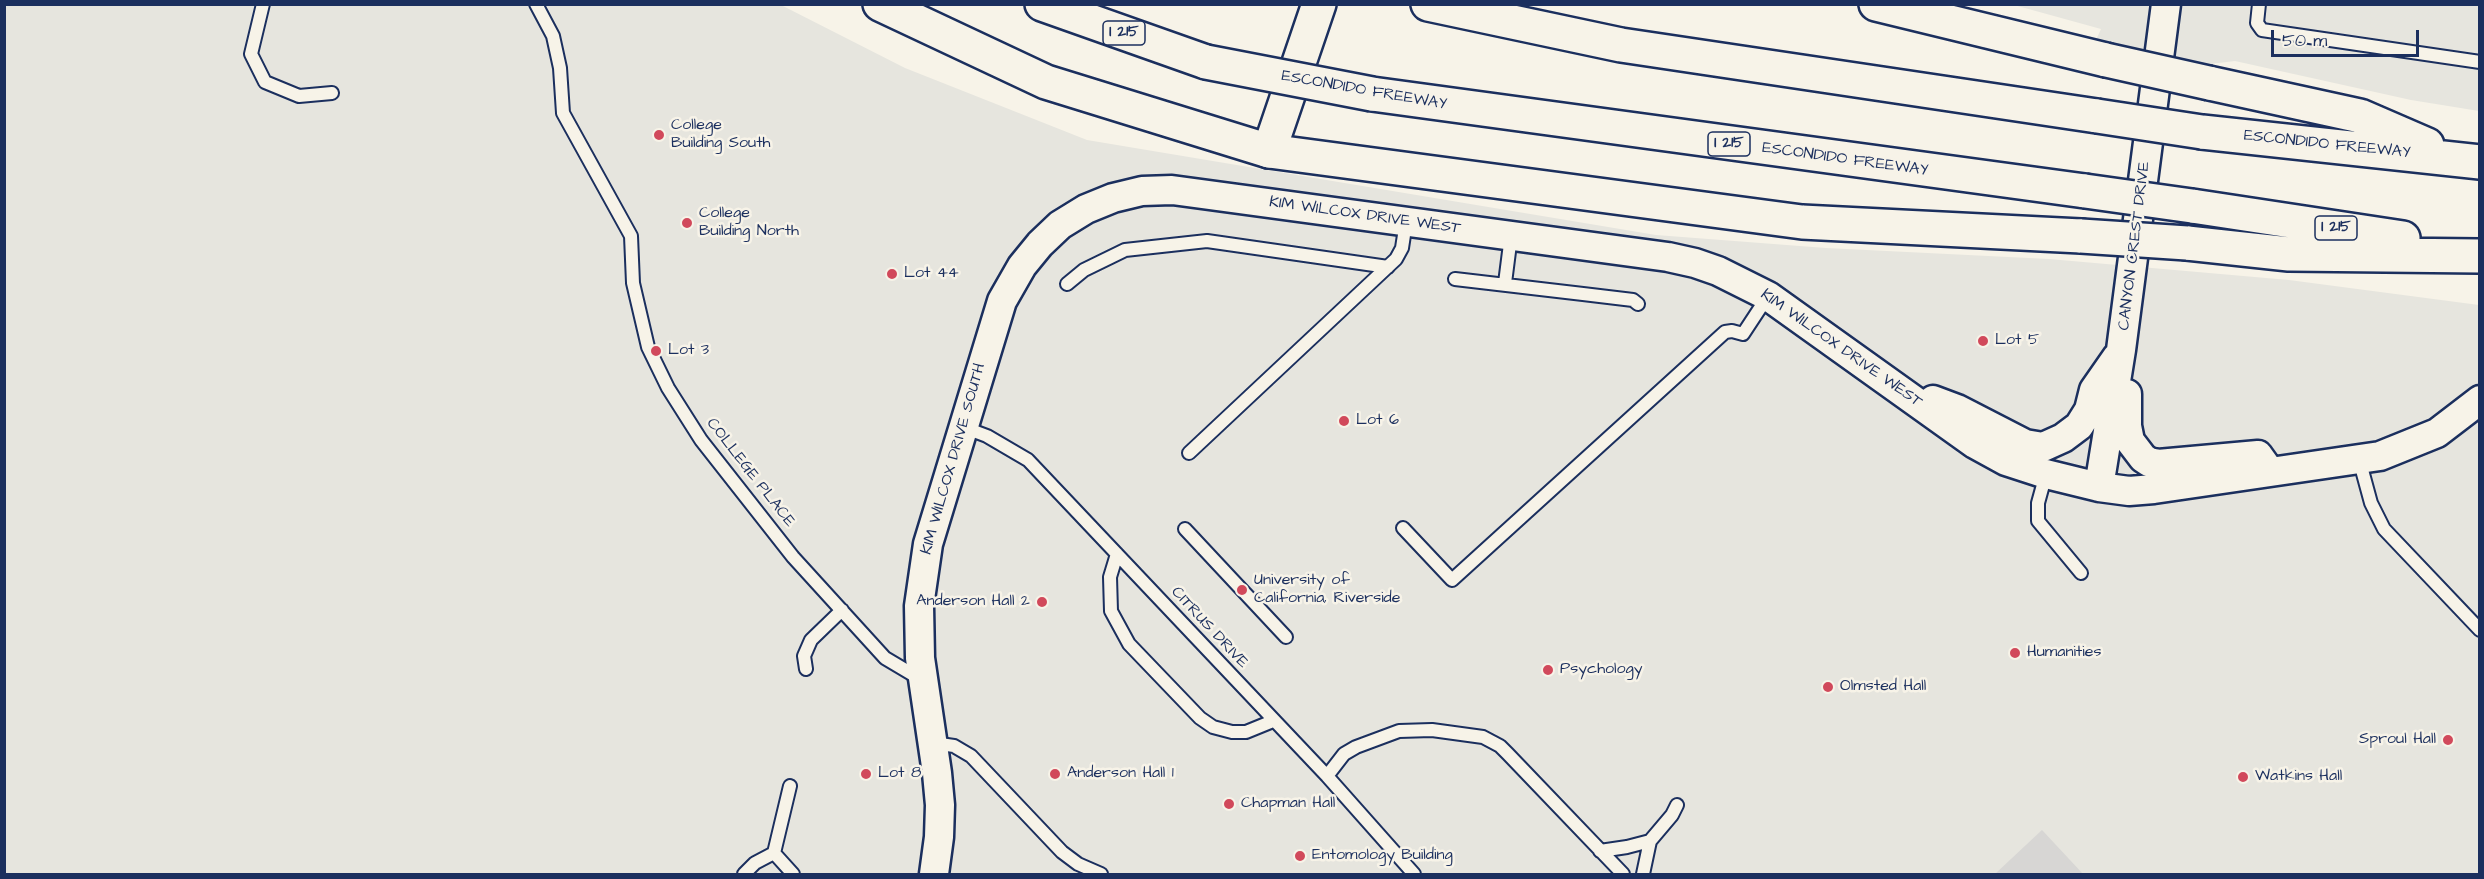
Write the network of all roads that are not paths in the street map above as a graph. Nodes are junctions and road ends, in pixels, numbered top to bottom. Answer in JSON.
{"nodes":[{"id":1,"x":262,"y":4,"type":"edge"},
{"id":2,"x":536,"y":4,"type":"edge"},
{"id":3,"x":880,"y":4,"type":"edge"},
{"id":4,"x":1042,"y":4,"type":"edge"},
{"id":5,"x":1319,"y":4,"type":"edge"},
{"id":6,"x":1428,"y":4,"type":"edge"},
{"id":7,"x":1876,"y":4,"type":"edge"},
{"id":8,"x":2166,"y":4,"type":"edge"},
{"id":9,"x":2259,"y":4,"type":"edge"},
{"id":10,"x":2480,"y":62,"type":"edge"},
{"id":11,"x":332,"y":93,"type":"dead end"},
{"id":12,"x":1269,"y":151,"type":"junction"},
{"id":13,"x":2468,"y":160,"type":"edge"},
{"id":14,"x":1406,"y":222,"type":"junction"},
{"id":15,"x":1512,"y":236,"type":"junction"},
{"id":16,"x":2480,"y":250,"type":"edge"},
{"id":17,"x":2480,"y":256,"type":"edge"},
{"id":18,"x":1022,"y":266,"type":"joint"},
{"id":19,"x":1388,"y":267,"type":"junction"},
{"id":20,"x":1455,"y":279,"type":"dead end"},
{"id":21,"x":1505,"y":283,"type":"junction"},
{"id":22,"x":1067,"y":284,"type":"dead end"},
{"id":23,"x":1768,"y":296,"type":"junction"},
{"id":24,"x":1638,"y":304,"type":"dead end"},
{"id":25,"x":2121,"y":350,"type":"junction"},
{"id":26,"x":1888,"y":382,"type":"junction"},
{"id":27,"x":2480,"y":400,"type":"edge"},
{"id":28,"x":962,"y":427,"type":"junction"},
{"id":29,"x":1189,"y":453,"type":"dead end"},
{"id":30,"x":2359,"y":459,"type":"junction"},
{"id":31,"x":2271,"y":472,"type":"junction"},
{"id":32,"x":2046,"y":474,"type":"junction"},
{"id":33,"x":2099,"y":487,"type":"junction"},
{"id":34,"x":1403,"y":528,"type":"dead end"},
{"id":35,"x":1185,"y":529,"type":"dead end"},
{"id":36,"x":1117,"y":554,"type":"junction"},
{"id":37,"x":2081,"y":573,"type":"dead end"},
{"id":38,"x":842,"y":610,"type":"junction"},
{"id":39,"x":2480,"y":630,"type":"edge"},
{"id":40,"x":1286,"y":637,"type":"dead end"},
{"id":41,"x":806,"y":669,"type":"dead end"},
{"id":42,"x":924,"y":682,"type":"junction"},
{"id":43,"x":1273,"y":721,"type":"junction"},
{"id":44,"x":933,"y":743,"type":"junction"},
{"id":45,"x":1327,"y":776,"type":"junction"},
{"id":46,"x":790,"y":786,"type":"dead end"},
{"id":47,"x":1677,"y":805,"type":"dead end"},
{"id":48,"x":1650,"y":841,"type":"junction"},
{"id":49,"x":1600,"y":851,"type":"junction"},
{"id":50,"x":774,"y":853,"type":"junction"},
{"id":51,"x":744,"y":874,"type":"edge"},
{"id":52,"x":793,"y":874,"type":"edge"},
{"id":53,"x":934,"y":874,"type":"edge"},
{"id":54,"x":1101,"y":874,"type":"edge"},
{"id":55,"x":1414,"y":874,"type":"edge"},
{"id":56,"x":1623,"y":874,"type":"edge"},
{"id":57,"x":1643,"y":874,"type":"edge"}],
"edges":[{"from":1,"to":11,"type":"lane"},
{"from":2,"to":38,"type":"lane","name":"COLLEGE PLACE"},
{"from":3,"to":12,"type":"main road"},
{"from":4,"to":16,"type":"main road","name":"ESCONDIDO FREEWAY","number":"I 215","bridge":true},
{"from":5,"to":12,"type":"main road"},
{"from":6,"to":13,"type":"main road","name":"ESCONDIDO FREEWAY","bridge":true},
{"from":7,"to":13,"type":"main road","bridge":true},
{"from":8,"to":25,"type":"street","name":"CANYON CREST DRIVE"},
{"from":9,"to":10,"type":"lane"},
{"from":12,"to":17,"type":"main road","bridge":true},
{"from":14,"to":15,"type":"street","name":"KIM WILCOX DRIVE WEST"},
{"from":14,"to":18,"type":"street","name":"KIM WILCOX DRIVE WEST"},
{"from":14,"to":19,"type":"lane"},
{"from":15,"to":21,"type":"lane"},
{"from":15,"to":23,"type":"street","name":"KIM WILCOX DRIVE WEST"},
{"from":18,"to":28,"type":"street","name":"KIM WILCOX DRIVE SOUTH"},
{"from":19,"to":22,"type":"lane"},
{"from":19,"to":29,"type":"lane"},
{"from":20,"to":21,"type":"lane"},
{"from":21,"to":24,"type":"lane"},
{"from":23,"to":26,"type":"street","name":"KIM WILCOX DRIVE WEST"},
{"from":23,"to":34,"type":"lane"},
{"from":25,"to":26,"type":"street"},
{"from":25,"to":31,"type":"street"},
{"from":25,"to":33,"type":"street","name":"CANYON CREST DRIVE"},
{"from":26,"to":32,"type":"street","name":"KIM WILCOX DRIVE WEST"},
{"from":27,"to":30,"type":"street","name":"KIM WILCOX DRIVE WEST"},
{"from":28,"to":36,"type":"lane","name":"CITRUS DRIVE"},
{"from":28,"to":42,"type":"street","name":"KIM WILCOX DRIVE SOUTH"},
{"from":30,"to":31,"type":"street","name":"KIM WILCOX DRIVE WEST"},
{"from":30,"to":39,"type":"lane"},
{"from":31,"to":33,"type":"street","name":"KIM WILCOX DRIVE WEST"},
{"from":32,"to":33,"type":"street","name":"KIM WILCOX DRIVE WEST"},
{"from":32,"to":37,"type":"lane"},
{"from":35,"to":40,"type":"lane"},
{"from":36,"to":43,"type":"lane","name":"CITRUS DRIVE"},
{"from":36,"to":43,"type":"lane"},
{"from":38,"to":41,"type":"lane"},
{"from":38,"to":42,"type":"lane","name":"COLLEGE PLACE"},
{"from":42,"to":44,"type":"street","name":"KIM WILCOX DRIVE SOUTH"},
{"from":43,"to":45,"type":"lane","name":"CITRUS DRIVE"},
{"from":44,"to":53,"type":"street","name":"KIM WILCOX DRIVE SOUTH"},
{"from":44,"to":54,"type":"lane"},
{"from":45,"to":49,"type":"lane"},
{"from":45,"to":55,"type":"lane","name":"CITRUS DRIVE"},
{"from":46,"to":50,"type":"lane"},
{"from":47,"to":48,"type":"lane"},
{"from":48,"to":49,"type":"lane"},
{"from":48,"to":57,"type":"lane"},
{"from":49,"to":56,"type":"lane"},
{"from":50,"to":51,"type":"lane"},
{"from":50,"to":52,"type":"lane"}]}
